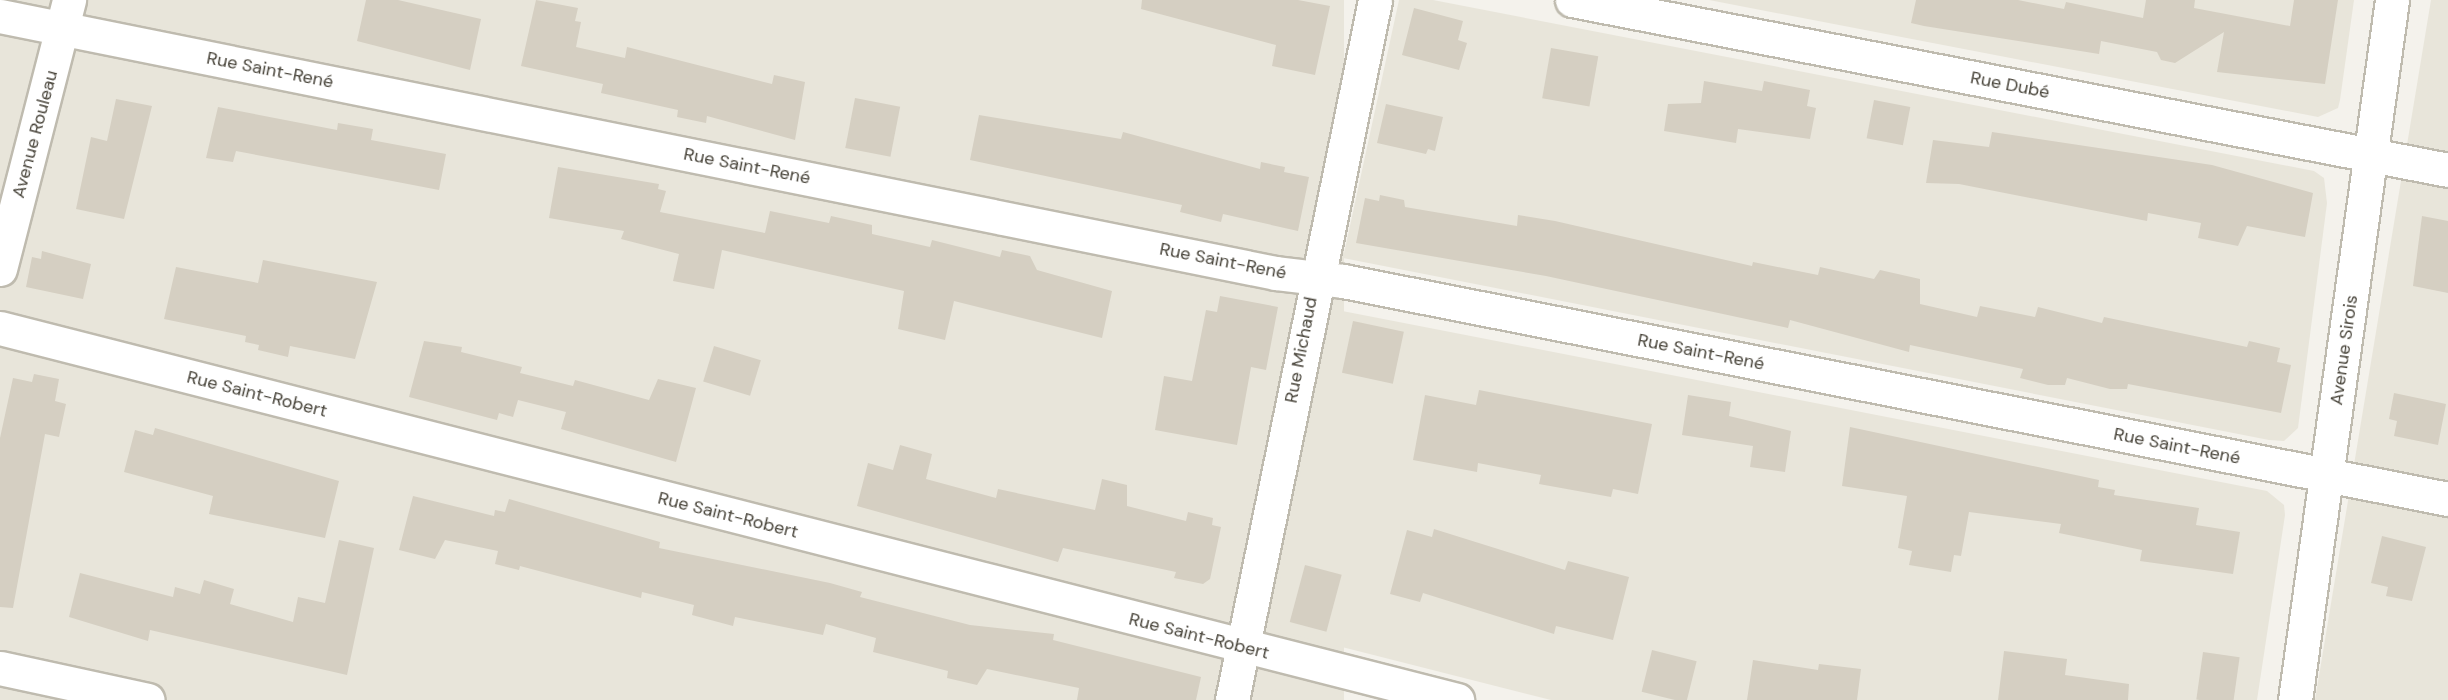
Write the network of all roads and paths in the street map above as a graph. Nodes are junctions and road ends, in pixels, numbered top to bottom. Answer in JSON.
{"nodes":[{"id":1,"x":1375,"y":0,"type":"edge"},
{"id":2,"x":1572,"y":0,"type":"edge"},
{"id":3,"x":2392,"y":0,"type":"edge"},
{"id":4,"x":66,"y":14,"type":"edge"},
{"id":5,"x":0,"y":16,"type":"edge"},
{"id":6,"x":2370,"y":155,"type":"junction"},
{"id":7,"x":2448,"y":170,"type":"edge"},
{"id":8,"x":0,"y":269,"type":"edge"},
{"id":9,"x":1316,"y":277,"type":"junction"},
{"id":10,"x":0,"y":328,"type":"edge"},
{"id":11,"x":2327,"y":476,"type":"junction"},
{"id":12,"x":2448,"y":499,"type":"edge"},
{"id":13,"x":1242,"y":648,"type":"junction"},
{"id":14,"x":0,"y":668,"type":"edge"},
{"id":15,"x":148,"y":700,"type":"edge"},
{"id":16,"x":1232,"y":700,"type":"edge"},
{"id":17,"x":1457,"y":700,"type":"edge"},
{"id":18,"x":2295,"y":700,"type":"edge"}],
"edges":[{"from":1,"to":9,"type":"street","name":"Rue Michaud"},
{"from":2,"to":6,"type":"street","name":"Rue Dubé"},
{"from":3,"to":6,"type":"street","name":"Avenue Sirois"},
{"from":4,"to":5,"type":"street","name":"Rue Saint-René"},
{"from":4,"to":8,"type":"street","name":"Avenue Rouleau"},
{"from":4,"to":9,"type":"street","name":"Rue Saint-René"},
{"from":6,"to":7,"type":"street","name":"Rue Dubé"},
{"from":6,"to":11,"type":"street","name":"Avenue Sirois"},
{"from":9,"to":11,"type":"street","name":"Rue Saint-René"},
{"from":9,"to":13,"type":"street","name":"Rue Michaud"},
{"from":10,"to":13,"type":"street","name":"Rue Saint-Robert"},
{"from":11,"to":12,"type":"street","name":"Rue Saint-René"},
{"from":11,"to":18,"type":"street","name":"Avenue Sirois"},
{"from":13,"to":16,"type":"street","name":"Rue Michaud"},
{"from":13,"to":17,"type":"street","name":"Rue Saint-Robert"},
{"from":14,"to":15,"type":"street"}]}
